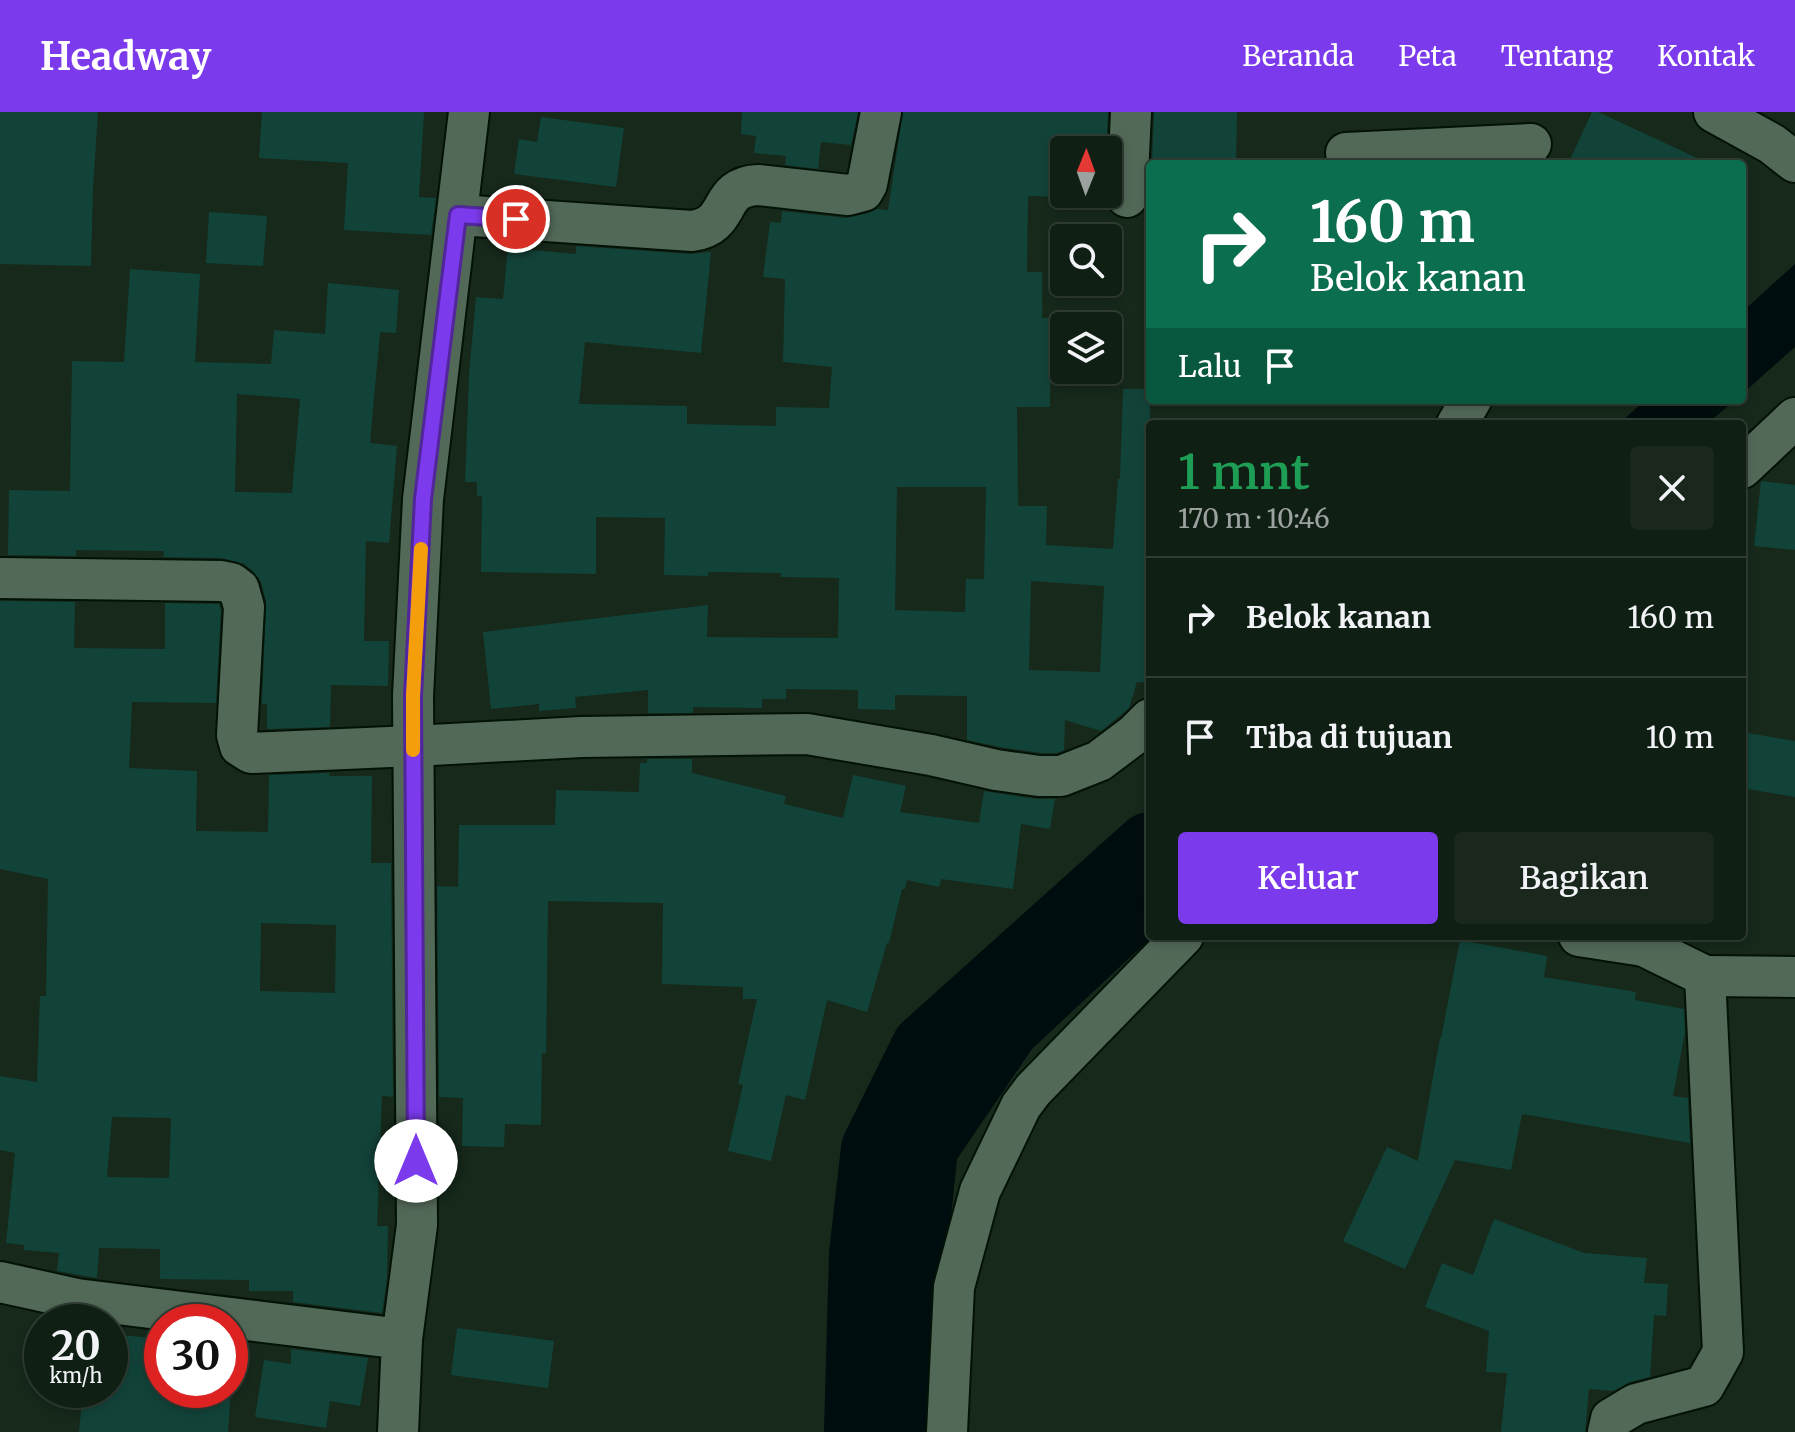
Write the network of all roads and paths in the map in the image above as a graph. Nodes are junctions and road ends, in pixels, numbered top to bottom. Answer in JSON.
{"nodes":[{"id":1,"x":469,"y":112,"type":"edge"},
{"id":2,"x":881,"y":112,"type":"edge"},
{"id":3,"x":1131,"y":112,"type":"edge"},
{"id":4,"x":1714,"y":112,"type":"edge"},
{"id":5,"x":1530,"y":140,"type":"edge"},
{"id":6,"x":1346,"y":153,"type":"dead end"},
{"id":7,"x":1795,"y":162,"type":"edge"},
{"id":8,"x":1127,"y":197,"type":"dead end"},
{"id":9,"x":458,"y":215,"type":"junction"},
{"id":10,"x":1795,"y":418,"type":"edge"},
{"id":11,"x":1746,"y":464,"type":"edge"},
{"id":12,"x":0,"y":578,"type":"edge"},
{"id":13,"x":1146,"y":723,"type":"edge"},
{"id":14,"x":413,"y":746,"type":"junction"},
{"id":15,"x":1179,"y":940,"type":"edge"},
{"id":16,"x":1644,"y":941,"type":"edge"},
{"id":17,"x":1705,"y":976,"type":"junction"},
{"id":18,"x":1795,"y":977,"type":"edge"},
{"id":19,"x":0,"y":1282,"type":"edge"},
{"id":20,"x":402,"y":1339,"type":"junction"},
{"id":21,"x":398,"y":1432,"type":"edge"},
{"id":22,"x":947,"y":1432,"type":"edge"},
{"id":23,"x":1608,"y":1432,"type":"edge"}],
"edges":[{"from":1,"to":9,"type":"street"},
{"from":2,"to":9,"type":"street"},
{"from":3,"to":8,"type":"street"},
{"from":4,"to":7,"type":"street"},
{"from":5,"to":6,"type":"street"},
{"from":9,"to":14,"type":"street"},
{"from":10,"to":11,"type":"street"},
{"from":12,"to":14,"type":"street"},
{"from":13,"to":14,"type":"street"},
{"from":14,"to":20,"type":"street"},
{"from":15,"to":22,"type":"street"},
{"from":16,"to":17,"type":"street"},
{"from":17,"to":18,"type":"street"},
{"from":17,"to":23,"type":"street"},
{"from":19,"to":20,"type":"street"},
{"from":20,"to":21,"type":"street"}]}
